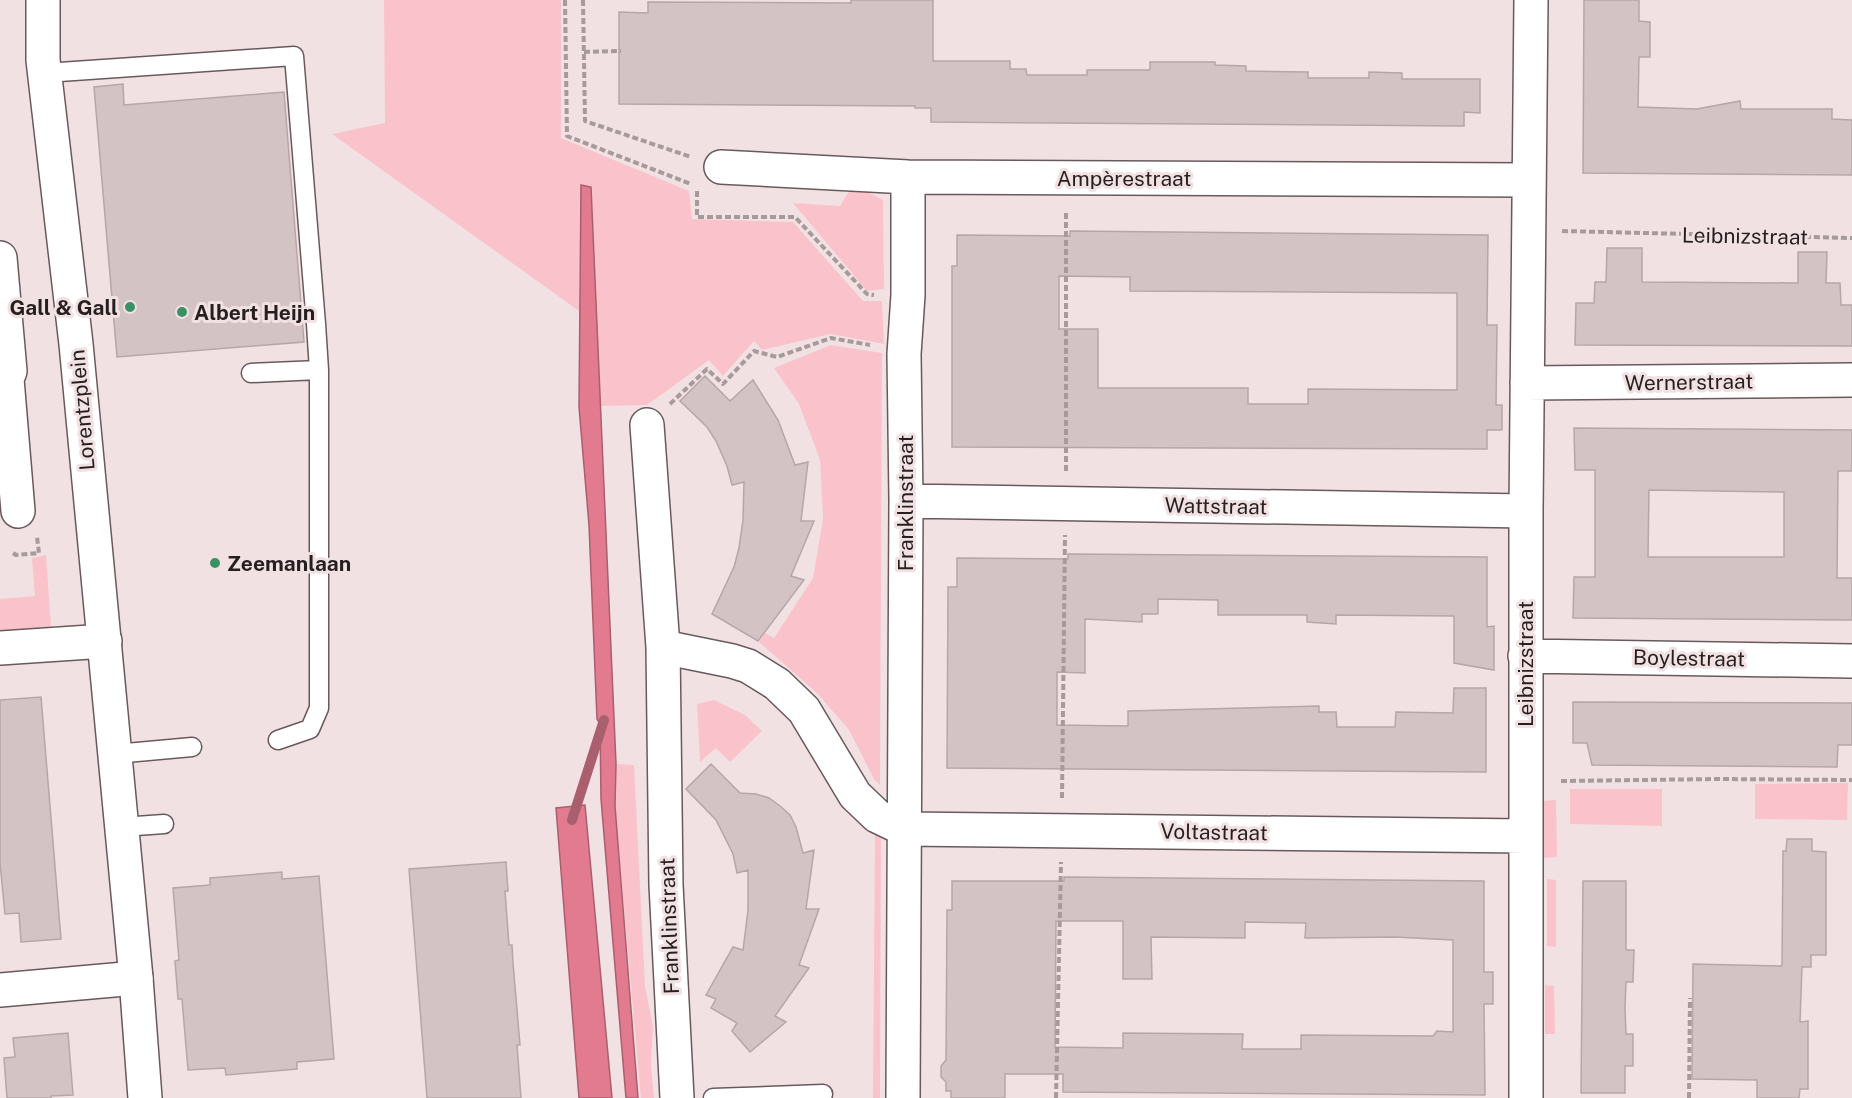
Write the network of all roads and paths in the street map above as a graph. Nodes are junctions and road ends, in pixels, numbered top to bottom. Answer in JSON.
{"nodes":[{"id":1,"x":43,"y":0,"type":"edge"},
{"id":2,"x":583,"y":0,"type":"edge"},
{"id":3,"x":1531,"y":0,"type":"edge"},
{"id":4,"x":621,"y":51,"type":"dead end"},
{"id":5,"x":584,"y":52,"type":"junction"},
{"id":6,"x":45,"y":74,"type":"junction"},
{"id":7,"x":721,"y":167,"type":"joint"},
{"id":8,"x":908,"y":177,"type":"junction"},
{"id":9,"x":1066,"y":178,"type":"junction"},
{"id":10,"x":1528,"y":180,"type":"junction"},
{"id":11,"x":1530,"y":230,"type":"junction"},
{"id":12,"x":1852,"y":238,"type":"edge"},
{"id":13,"x":0,"y":258,"type":"edge"},
{"id":14,"x":904,"y":354,"type":"junction"},
{"id":15,"x":318,"y":370,"type":"junction"},
{"id":16,"x":251,"y":373,"type":"dead end"},
{"id":17,"x":6,"y":376,"type":"edge"},
{"id":18,"x":1852,"y":380,"type":"edge"},
{"id":19,"x":1527,"y":383,"type":"junction"},
{"id":20,"x":647,"y":425,"type":"joint"},
{"id":21,"x":906,"y":501,"type":"junction"},
{"id":22,"x":1066,"y":504,"type":"junction"},
{"id":23,"x":18,"y":511,"type":"dead end"},
{"id":24,"x":1526,"y":511,"type":"junction"},
{"id":25,"x":105,"y":641,"type":"junction"},
{"id":26,"x":663,"y":647,"type":"junction"},
{"id":27,"x":0,"y":648,"type":"edge"},
{"id":28,"x":1525,"y":656,"type":"junction"},
{"id":29,"x":1852,"y":661,"type":"edge"},
{"id":30,"x":278,"y":740,"type":"dead end"},
{"id":31,"x":192,"y":747,"type":"dead end"},
{"id":32,"x":115,"y":754,"type":"junction"},
{"id":33,"x":1852,"y":780,"type":"edge"},
{"id":34,"x":1561,"y":781,"type":"dead end"},
{"id":35,"x":164,"y":824,"type":"dead end"},
{"id":36,"x":122,"y":827,"type":"junction"},
{"id":37,"x":904,"y":829,"type":"junction"},
{"id":38,"x":1062,"y":831,"type":"junction"},
{"id":39,"x":1525,"y":836,"type":"junction"},
{"id":40,"x":136,"y":978,"type":"junction"},
{"id":41,"x":0,"y":990,"type":"edge"},
{"id":42,"x":1690,"y":998,"type":"dead end"},
{"id":43,"x":824,"y":1095,"type":"dead end"},
{"id":44,"x":145,"y":1098,"type":"edge"},
{"id":45,"x":677,"y":1098,"type":"edge"},
{"id":46,"x":713,"y":1098,"type":"edge"},
{"id":47,"x":903,"y":1098,"type":"edge"},
{"id":48,"x":1056,"y":1098,"type":"edge"},
{"id":49,"x":1526,"y":1098,"type":"edge"},
{"id":50,"x":1689,"y":1098,"type":"edge"}],
"edges":[{"from":1,"to":6,"type":"street","name":"Lorentzplein"},
{"from":2,"to":5,"type":"path"},
{"from":3,"to":10,"type":"street","name":"Leibnizstraat"},
{"from":4,"to":5,"type":"path"},
{"from":5,"to":7,"type":"path"},
{"from":6,"to":15,"type":"lane"},
{"from":6,"to":25,"type":"street","name":"Lorentzplein"},
{"from":7,"to":8,"type":"street","name":"Ampèrestraat"},
{"from":8,"to":9,"type":"street","name":"Ampèrestraat"},
{"from":8,"to":14,"type":"street","name":"Franklinstraat"},
{"from":9,"to":10,"type":"street","name":"Ampèrestraat"},
{"from":9,"to":22,"type":"path"},
{"from":10,"to":11,"type":"street","name":"Leibnizstraat"},
{"from":11,"to":12,"type":"path","name":"Leibnizstraat"},
{"from":11,"to":19,"type":"street","name":"Leibnizstraat"},
{"from":13,"to":17,"type":"street"},
{"from":14,"to":20,"type":"path"},
{"from":14,"to":21,"type":"street","name":"Franklinstraat"},
{"from":15,"to":16,"type":"lane"},
{"from":15,"to":30,"type":"lane"},
{"from":17,"to":23,"type":"street"},
{"from":18,"to":19,"type":"street","name":"Wernerstraat"},
{"from":19,"to":24,"type":"street","name":"Leibnizstraat"},
{"from":20,"to":26,"type":"street","name":"Franklinstraat"},
{"from":21,"to":22,"type":"street","name":"Wattstraat"},
{"from":21,"to":37,"type":"street","name":"Franklinstraat"},
{"from":22,"to":24,"type":"street","name":"Wattstraat"},
{"from":22,"to":38,"type":"path"},
{"from":24,"to":28,"type":"street","name":"Leibnizstraat"},
{"from":25,"to":27,"type":"street"},
{"from":25,"to":32,"type":"street"},
{"from":26,"to":37,"type":"street"},
{"from":26,"to":45,"type":"street","name":"Franklinstraat"},
{"from":28,"to":29,"type":"street","name":"Boylestraat"},
{"from":28,"to":39,"type":"street","name":"Leibnizstraat"},
{"from":31,"to":32,"type":"lane"},
{"from":32,"to":36,"type":"street"},
{"from":33,"to":34,"type":"path"},
{"from":35,"to":36,"type":"lane"},
{"from":36,"to":40,"type":"street"},
{"from":37,"to":38,"type":"street","name":"Voltastraat"},
{"from":37,"to":47,"type":"street","name":"Franklinstraat"},
{"from":38,"to":39,"type":"street","name":"Voltastraat"},
{"from":38,"to":48,"type":"path"},
{"from":39,"to":49,"type":"street","name":"Leibnizstraat"},
{"from":40,"to":41,"type":"street"},
{"from":40,"to":44,"type":"street"},
{"from":42,"to":50,"type":"path"},
{"from":43,"to":46,"type":"lane"}]}
